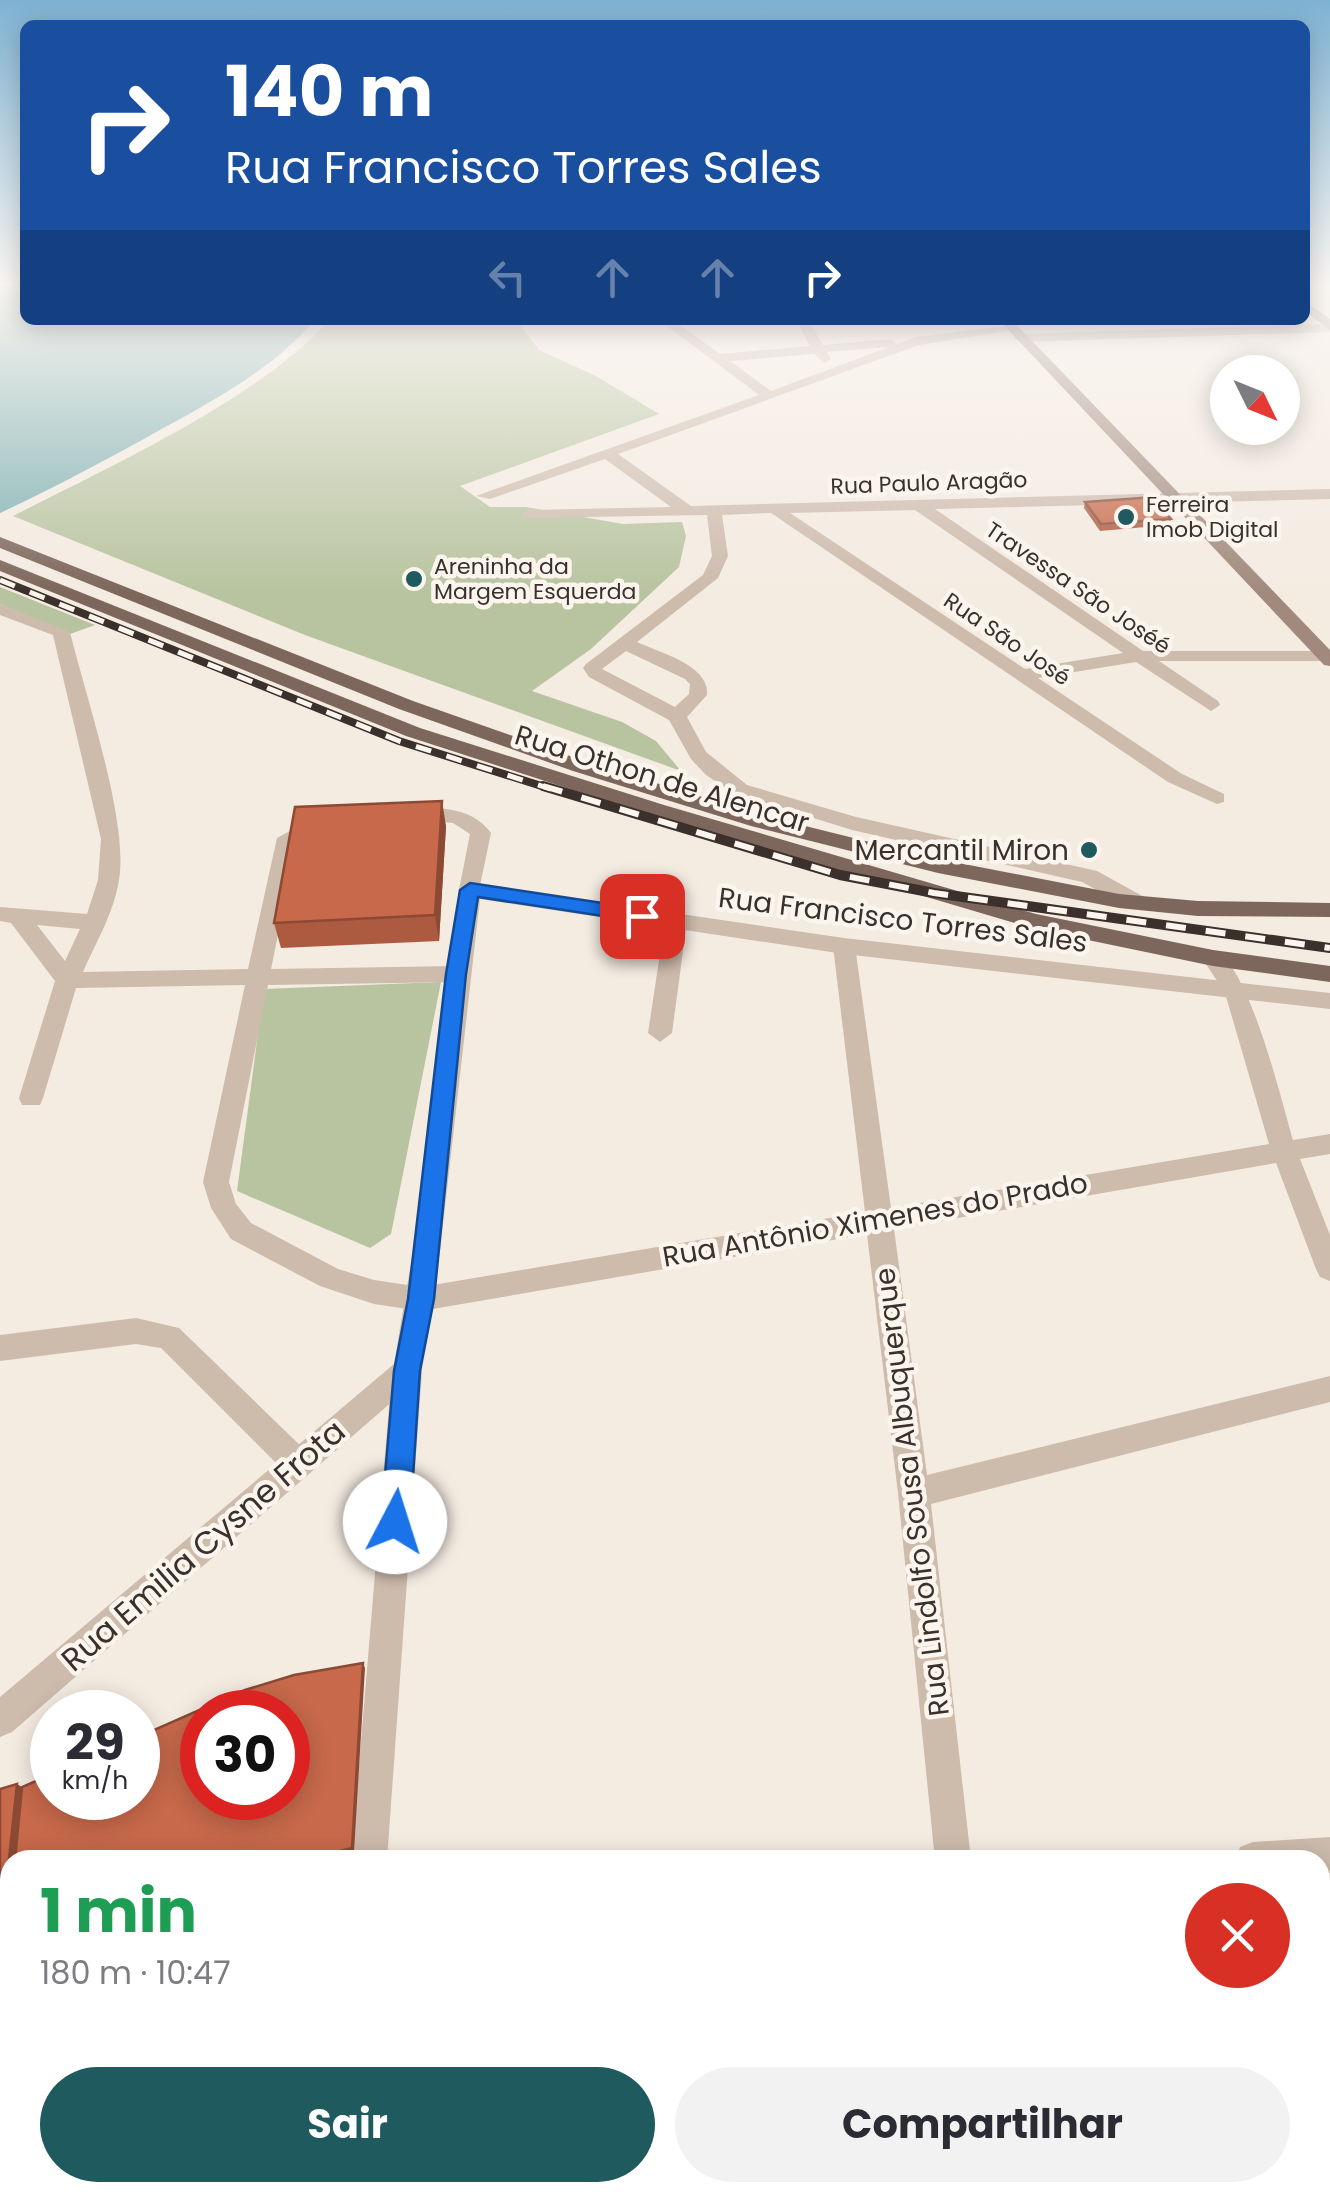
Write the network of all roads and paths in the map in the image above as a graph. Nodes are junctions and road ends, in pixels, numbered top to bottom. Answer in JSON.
{"nodes":[{"id":1,"x":756,"y":387,"type":"edge"},
{"id":2,"x":795,"y":387,"type":"edge"},
{"id":3,"x":1068,"y":387,"type":"edge"},
{"id":4,"x":769,"y":396,"type":"junction"},
{"id":5,"x":606,"y":452,"type":"junction"},
{"id":6,"x":1330,"y":494,"type":"edge"},
{"id":7,"x":484,"y":496,"type":"dead end"},
{"id":8,"x":1172,"y":497,"type":"junction"},
{"id":9,"x":921,"y":507,"type":"junction"},
{"id":10,"x":777,"y":510,"type":"junction"},
{"id":11,"x":714,"y":511,"type":"junction"},
{"id":12,"x":689,"y":512,"type":"junction"},
{"id":13,"x":530,"y":514,"type":"dead end"},
{"id":14,"x":0,"y":542,"type":"edge"},
{"id":15,"x":0,"y":564,"type":"edge"},
{"id":16,"x":0,"y":608,"type":"edge"},
{"id":17,"x":626,"y":644,"type":"junction"},
{"id":18,"x":1137,"y":656,"type":"junction"},
{"id":19,"x":1328,"y":658,"type":"edge"},
{"id":20,"x":1020,"y":674,"type":"junction"},
{"id":21,"x":1210,"y":705,"type":"dead end"},
{"id":22,"x":677,"y":716,"type":"junction"},
{"id":23,"x":1216,"y":798,"type":"dead end"},
{"id":24,"x":387,"y":813,"type":"edge"},
{"id":25,"x":342,"y":818,"type":"edge"},
{"id":26,"x":470,"y":890,"type":"junction"},
{"id":27,"x":1138,"y":903,"type":"junction"},
{"id":28,"x":1330,"y":910,"type":"edge"},
{"id":29,"x":10,"y":917,"type":"edge"},
{"id":30,"x":676,"y":921,"type":"junction"},
{"id":31,"x":97,"y":923,"type":"junction"},
{"id":32,"x":844,"y":946,"type":"junction"},
{"id":33,"x":1212,"y":958,"type":"junction"},
{"id":34,"x":456,"y":974,"type":"junction"},
{"id":35,"x":1330,"y":974,"type":"edge"},
{"id":36,"x":255,"y":978,"type":"junction"},
{"id":37,"x":67,"y":980,"type":"junction"},
{"id":38,"x":1236,"y":992,"type":"junction"},
{"id":39,"x":1330,"y":1001,"type":"edge"},
{"id":40,"x":660,"y":1034,"type":"dead end"},
{"id":41,"x":31,"y":1098,"type":"dead end"},
{"id":42,"x":1330,"y":1144,"type":"edge"},
{"id":43,"x":1284,"y":1152,"type":"junction"},
{"id":44,"x":880,"y":1218,"type":"junction"},
{"id":45,"x":1330,"y":1269,"type":"edge"},
{"id":46,"x":421,"y":1299,"type":"junction"},
{"id":47,"x":0,"y":1348,"type":"edge"},
{"id":48,"x":407,"y":1371,"type":"junction"},
{"id":49,"x":1330,"y":1390,"type":"edge"},
{"id":50,"x":297,"y":1462,"type":"junction"},
{"id":51,"x":914,"y":1493,"type":"junction"},
{"id":52,"x":0,"y":1720,"type":"edge"},
{"id":53,"x":370,"y":1850,"type":"edge"},
{"id":54,"x":952,"y":1850,"type":"edge"}],
"edges":[{"from":1,"to":4,"type":"street"},
{"from":2,"to":4,"type":"street"},
{"from":3,"to":8,"type":"main road"},
{"from":4,"to":5,"type":"street"},
{"from":5,"to":7,"type":"street"},
{"from":5,"to":12,"type":"street"},
{"from":6,"to":8,"type":"street","name":"Rua Paulo Aragão"},
{"from":8,"to":9,"type":"street","name":"Rua Paulo Aragão"},
{"from":8,"to":19,"type":"main road"},
{"from":9,"to":10,"type":"street","name":"Rua Paulo Aragão"},
{"from":9,"to":18,"type":"street","name":"Travessa São Joséé"},
{"from":10,"to":11,"type":"street","name":"Rua Paulo Aragão"},
{"from":10,"to":20,"type":"street","name":"Rua São José"},
{"from":11,"to":12,"type":"street","name":"Rua Paulo Aragão"},
{"from":11,"to":17,"type":"street"},
{"from":12,"to":13,"type":"street","name":"Rua Paulo Aragão"},
{"from":14,"to":27,"type":"main road","name":"Rua Othon de Alencar"},
{"from":15,"to":33,"type":"main road","name":"Rua Othon de Alencar"},
{"from":16,"to":31,"type":"street"},
{"from":17,"to":22,"type":"street"},
{"from":17,"to":22,"type":"street"},
{"from":18,"to":19,"type":"street"},
{"from":18,"to":20,"type":"street"},
{"from":18,"to":21,"type":"street","name":"Travessa São Joséé"},
{"from":20,"to":23,"type":"street","name":"Rua São José"},
{"from":22,"to":27,"type":"street"},
{"from":24,"to":26,"type":"street"},
{"from":25,"to":36,"type":"street","name":"Rua Antônio Ximenes do Prado"},
{"from":26,"to":30,"type":"street","name":"Rua Francisco Torres Sales"},
{"from":26,"to":34,"type":"street"},
{"from":27,"to":28,"type":"main road","name":"Rua Othon de Alencar"},
{"from":29,"to":31,"type":"street"},
{"from":29,"to":37,"type":"street"},
{"from":30,"to":32,"type":"street","name":"Rua Francisco Torres Sales"},
{"from":30,"to":40,"type":"street"},
{"from":31,"to":37,"type":"street"},
{"from":32,"to":38,"type":"street","name":"Rua Francisco Torres Sales"},
{"from":32,"to":44,"type":"street","name":"Rua Lindolfo Sousa Albuquerque"},
{"from":33,"to":35,"type":"main road","name":"Rua Othon de Alencar"},
{"from":33,"to":38,"type":"street"},
{"from":34,"to":36,"type":"street"},
{"from":34,"to":46,"type":"street"},
{"from":36,"to":37,"type":"street"},
{"from":36,"to":46,"type":"street","name":"Rua Antônio Ximenes do Prado"},
{"from":37,"to":41,"type":"street"},
{"from":38,"to":39,"type":"street","name":"Rua Francisco Torres Sales"},
{"from":38,"to":43,"type":"street"},
{"from":42,"to":43,"type":"street","name":"Rua Antônio Ximenes do Prado"},
{"from":43,"to":44,"type":"street","name":"Rua Antônio Ximenes do Prado"},
{"from":43,"to":45,"type":"street"},
{"from":44,"to":46,"type":"street","name":"Rua Antônio Ximenes do Prado"},
{"from":44,"to":51,"type":"street","name":"Rua Lindolfo Sousa Albuquerque"},
{"from":46,"to":48,"type":"street"},
{"from":47,"to":50,"type":"street"},
{"from":48,"to":50,"type":"street","name":"Rua Emilia Cysne Frota"},
{"from":48,"to":53,"type":"street"},
{"from":49,"to":51,"type":"street"},
{"from":50,"to":52,"type":"street","name":"Rua Emilia Cysne Frota"},
{"from":51,"to":54,"type":"street","name":"Rua Lindolfo Sousa Albuquerque"}]}
